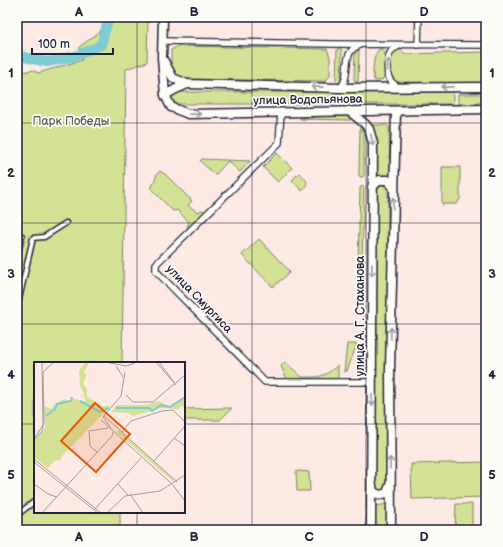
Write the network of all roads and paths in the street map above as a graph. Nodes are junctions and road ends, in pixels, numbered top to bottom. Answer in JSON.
{"nodes":[{"id":1,"x":162,"y":17,"type":"edge"},
{"id":2,"x":419,"y":17,"type":"edge"},
{"id":3,"x":162,"y":41,"type":"junction"},
{"id":4,"x":364,"y":44,"type":"junction"},
{"id":5,"x":402,"y":45,"type":"junction"},
{"id":6,"x":418,"y":45,"type":"junction"},
{"id":7,"x":486,"y":45,"type":"edge"},
{"id":8,"x":162,"y":58,"type":"junction"},
{"id":9,"x":188,"y":84,"type":"junction"},
{"id":10,"x":398,"y":87,"type":"junction"},
{"id":11,"x":340,"y":88,"type":"junction"},
{"id":12,"x":484,"y":88,"type":"edge"},
{"id":13,"x":164,"y":95,"type":"junction"},
{"id":14,"x":485,"y":109,"type":"edge"},
{"id":15,"x":349,"y":111,"type":"junction"},
{"id":16,"x":396,"y":111,"type":"junction"},
{"id":17,"x":281,"y":112,"type":"junction"},
{"id":18,"x":372,"y":187,"type":"junction"},
{"id":19,"x":393,"y":187,"type":"junction"},
{"id":20,"x":66,"y":223,"type":"dead end"},
{"id":21,"x":22,"y":236,"type":"dead end"},
{"id":22,"x":17,"y":257,"type":"edge"},
{"id":23,"x":17,"y":308,"type":"edge"},
{"id":24,"x":372,"y":382,"type":"junction"},
{"id":25,"x":372,"y":482,"type":"junction"},
{"id":26,"x":390,"y":483,"type":"junction"},
{"id":27,"x":34,"y":502,"type":"edge"},
{"id":28,"x":17,"y":515,"type":"edge"},
{"id":29,"x":371,"y":530,"type":"edge"},
{"id":30,"x":390,"y":530,"type":"edge"}],
"edges":[{"from":1,"to":3,"type":"main road"},
{"from":2,"to":6,"type":"street"},
{"from":3,"to":4,"type":"street"},
{"from":3,"to":8,"type":"main road"},
{"from":4,"to":5,"type":"street"},
{"from":4,"to":11,"type":"street"},
{"from":5,"to":6,"type":"street"},
{"from":10,"to":5,"type":"street","one_way":true},
{"from":6,"to":7,"type":"street"},
{"from":8,"to":9,"type":"main road","name":"улица Водопьянова"},
{"from":8,"to":13,"type":"main road"},
{"from":11,"to":9,"type":"main road","name":"улица Водопьянова","one_way":true},
{"from":9,"to":13,"type":"main road","name":"улица Водопьянова"},
{"from":10,"to":11,"type":"main road","name":"улица Водопьянова"},
{"from":12,"to":10,"type":"main road","name":"улица Водопьянова","one_way":true},
{"from":13,"to":17,"type":"main road","name":"улица Водопьянова","one_way":true},
{"from":14,"to":16,"type":"main road","name":"улица Водопьянова"},
{"from":15,"to":16,"type":"main road","name":"улица Водопьянова"},
{"from":15,"to":17,"type":"main road","name":"улица Водопьянова"},
{"from":15,"to":18,"type":"main road","name":"улица А. Г. Стаханова","one_way":true},
{"from":16,"to":19,"type":"main road"},
{"from":17,"to":24,"type":"street","name":"улица Смургиса"},
{"from":18,"to":19,"type":"main road"},
{"from":18,"to":24,"type":"main road","name":"улица А. Г. Стаханова","one_way":true},
{"from":26,"to":19,"type":"main road","one_way":true},
{"from":20,"to":23,"type":"street"},
{"from":21,"to":22,"type":"street"},
{"from":24,"to":25,"type":"main road","name":"улица А. Г. Стаханова","one_way":true},
{"from":25,"to":26,"type":"main road"},
{"from":25,"to":29,"type":"main road","name":"улица А. Г. Стаханова"},
{"from":26,"to":30,"type":"main road"},
{"from":27,"to":28,"type":"street"}]}
